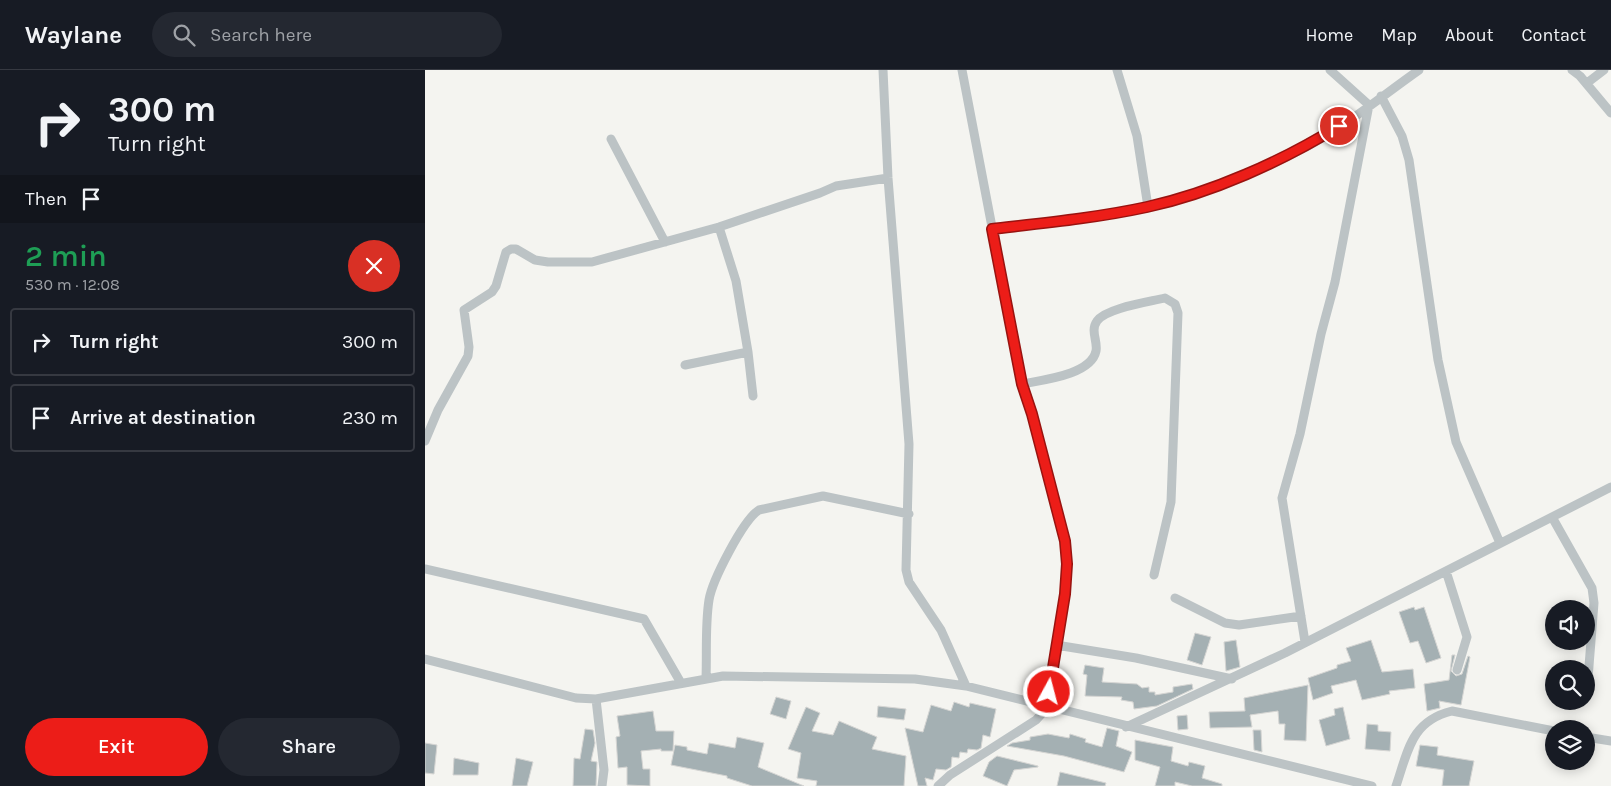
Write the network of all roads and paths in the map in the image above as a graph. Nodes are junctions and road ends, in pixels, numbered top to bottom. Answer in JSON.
{"nodes":[{"id":1,"x":883,"y":70,"type":"edge"},
{"id":2,"x":962,"y":70,"type":"edge"},
{"id":3,"x":1117,"y":70,"type":"edge"},
{"id":4,"x":1330,"y":70,"type":"edge"},
{"id":5,"x":1419,"y":70,"type":"edge"},
{"id":6,"x":1572,"y":70,"type":"edge"},
{"id":7,"x":1604,"y":70,"type":"edge"},
{"id":8,"x":1587,"y":83,"type":"junction"},
{"id":9,"x":1381,"y":96,"type":"junction"},
{"id":10,"x":1369,"y":105,"type":"junction"},
{"id":11,"x":1611,"y":113,"type":"edge"},
{"id":12,"x":611,"y":139,"type":"dead end"},
{"id":13,"x":888,"y":178,"type":"junction"},
{"id":14,"x":1148,"y":207,"type":"junction"},
{"id":15,"x":719,"y":227,"type":"junction"},
{"id":16,"x":992,"y":229,"type":"junction"},
{"id":17,"x":665,"y":242,"type":"junction"},
{"id":18,"x":749,"y":352,"type":"junction"},
{"id":19,"x":685,"y":365,"type":"dead end"},
{"id":20,"x":1022,"y":384,"type":"junction"},
{"id":21,"x":753,"y":396,"type":"dead end"},
{"id":22,"x":425,"y":441,"type":"edge"},
{"id":23,"x":1611,"y":487,"type":"edge"},
{"id":24,"x":909,"y":514,"type":"junction"},
{"id":25,"x":1552,"y":517,"type":"junction"},
{"id":26,"x":1501,"y":543,"type":"junction"},
{"id":27,"x":425,"y":569,"type":"edge"},
{"id":28,"x":1447,"y":571,"type":"junction"},
{"id":29,"x":1154,"y":575,"type":"dead end"},
{"id":30,"x":1175,"y":598,"type":"dead end"},
{"id":31,"x":1301,"y":616,"type":"junction"},
{"id":32,"x":1305,"y":642,"type":"junction"},
{"id":33,"x":1056,"y":645,"type":"junction"},
{"id":34,"x":425,"y":659,"type":"edge"},
{"id":35,"x":1589,"y":660,"type":"edge"},
{"id":36,"x":1457,"y":670,"type":"dead end"},
{"id":37,"x":706,"y":678,"type":"junction"},
{"id":38,"x":1232,"y":679,"type":"junction"},
{"id":39,"x":681,"y":683,"type":"junction"},
{"id":40,"x":966,"y":686,"type":"junction"},
{"id":41,"x":596,"y":699,"type":"junction"},
{"id":42,"x":1047,"y":708,"type":"junction"},
{"id":43,"x":1126,"y":727,"type":"junction"},
{"id":44,"x":1545,"y":730,"type":"edge"},
{"id":45,"x":1595,"y":738,"type":"edge"},
{"id":46,"x":1611,"y":741,"type":"edge"},
{"id":47,"x":602,"y":786,"type":"edge"},
{"id":48,"x":937,"y":786,"type":"edge"},
{"id":49,"x":1372,"y":786,"type":"edge"},
{"id":50,"x":1396,"y":786,"type":"edge"}],
"edges":[{"from":1,"to":13,"type":"street"},
{"from":2,"to":16,"type":"street"},
{"from":3,"to":14,"type":"street"},
{"from":4,"to":10,"type":"street"},
{"from":5,"to":9,"type":"street"},
{"from":6,"to":8,"type":"street"},
{"from":7,"to":8,"type":"street"},
{"from":8,"to":11,"type":"street"},
{"from":9,"to":10,"type":"street"},
{"from":9,"to":26,"type":"street"},
{"from":10,"to":14,"type":"street"},
{"from":10,"to":31,"type":"street"},
{"from":12,"to":17,"type":"street"},
{"from":13,"to":15,"type":"street"},
{"from":13,"to":24,"type":"street"},
{"from":14,"to":16,"type":"street"},
{"from":15,"to":17,"type":"street"},
{"from":15,"to":18,"type":"street"},
{"from":16,"to":20,"type":"street"},
{"from":17,"to":22,"type":"street"},
{"from":18,"to":19,"type":"street"},
{"from":18,"to":21,"type":"street"},
{"from":20,"to":29,"type":"street"},
{"from":20,"to":33,"type":"street"},
{"from":23,"to":25,"type":"street"},
{"from":24,"to":37,"type":"street"},
{"from":24,"to":40,"type":"street"},
{"from":25,"to":26,"type":"street"},
{"from":25,"to":35,"type":"street"},
{"from":26,"to":28,"type":"street"},
{"from":27,"to":39,"type":"street"},
{"from":28,"to":32,"type":"street"},
{"from":28,"to":36,"type":"street"},
{"from":30,"to":31,"type":"street"},
{"from":31,"to":32,"type":"street"},
{"from":32,"to":38,"type":"street"},
{"from":33,"to":38,"type":"street"},
{"from":33,"to":42,"type":"street"},
{"from":34,"to":41,"type":"street"},
{"from":37,"to":39,"type":"street"},
{"from":37,"to":40,"type":"street"},
{"from":38,"to":43,"type":"street"},
{"from":39,"to":41,"type":"street"},
{"from":40,"to":42,"type":"street"},
{"from":41,"to":47,"type":"street"},
{"from":42,"to":43,"type":"street"},
{"from":42,"to":48,"type":"street"},
{"from":43,"to":49,"type":"street"},
{"from":44,"to":50,"type":"street"},
{"from":45,"to":46,"type":"street"}]}
